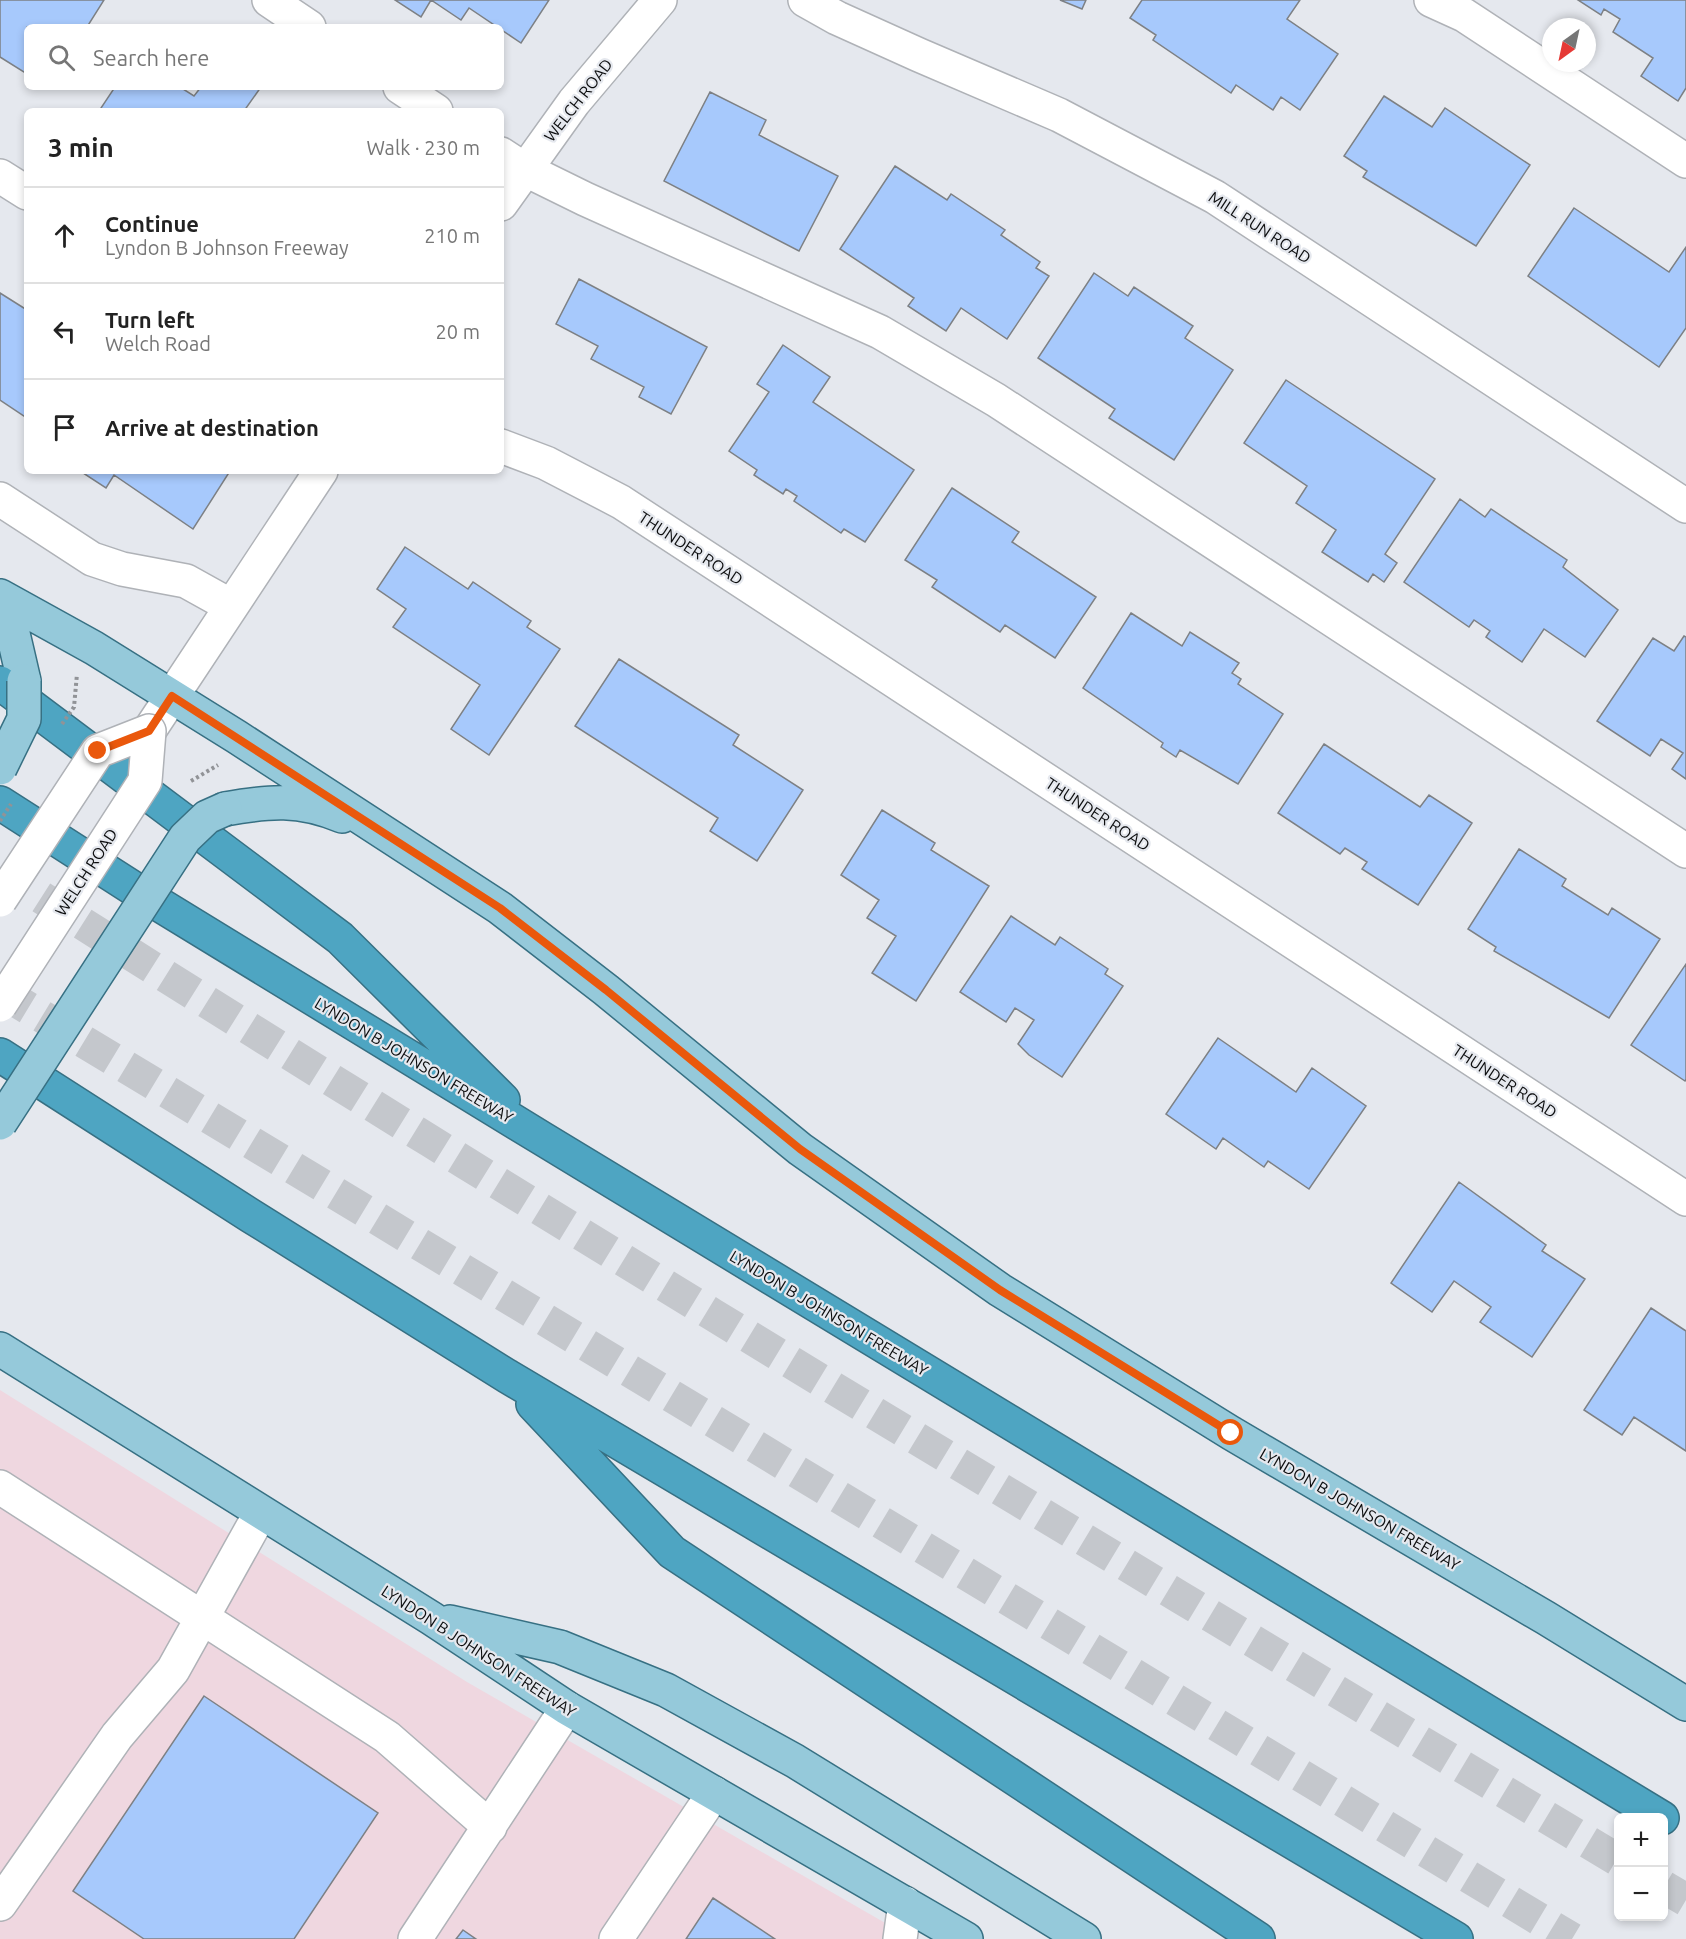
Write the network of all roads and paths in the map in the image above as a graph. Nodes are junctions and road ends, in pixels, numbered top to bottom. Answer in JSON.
{"nodes":[{"id":1,"x":269,"y":0,"type":"edge"},
{"id":2,"x":660,"y":0,"type":"edge"},
{"id":3,"x":806,"y":0,"type":"edge"},
{"id":4,"x":1431,"y":0,"type":"edge"},
{"id":5,"x":305,"y":24,"type":"edge"},
{"id":6,"x":404,"y":90,"type":"edge"},
{"id":7,"x":432,"y":108,"type":"edge"},
{"id":8,"x":1686,"y":161,"type":"edge"},
{"id":9,"x":513,"y":162,"type":"edge"},
{"id":10,"x":0,"y":176,"type":"edge"},
{"id":11,"x":24,"y":191,"type":"edge"},
{"id":12,"x":504,"y":194,"type":"edge"},
{"id":13,"x":504,"y":447,"type":"edge"},
{"id":14,"x":319,"y":474,"type":"edge"},
{"id":15,"x":0,"y":499,"type":"edge"},
{"id":16,"x":1686,"y":506,"type":"edge"},
{"id":17,"x":2,"y":597,"type":"edge"},
{"id":18,"x":231,"y":606,"type":"junction"},
{"id":19,"x":12,"y":682,"type":"edge"},
{"id":20,"x":172,"y":696,"type":"junction"},
{"id":21,"x":149,"y":731,"type":"junction"},
{"id":22,"x":0,"y":768,"type":"edge"},
{"id":23,"x":0,"y":803,"type":"edge"},
{"id":24,"x":401,"y":842,"type":"junction"},
{"id":25,"x":1686,"y":851,"type":"edge"},
{"id":26,"x":0,"y":900,"type":"edge"},
{"id":27,"x":0,"y":1005,"type":"edge"},
{"id":28,"x":0,"y":1055,"type":"edge"},
{"id":29,"x":0,"y":1123,"type":"edge"},
{"id":30,"x":543,"y":1139,"type":"junction"},
{"id":31,"x":1686,"y":1199,"type":"edge"},
{"id":32,"x":5,"y":1348,"type":"edge"},
{"id":33,"x":507,"y":1376,"type":"junction"},
{"id":34,"x":0,"y":1487,"type":"edge"},
{"id":35,"x":260,"y":1514,"type":"junction"},
{"id":36,"x":203,"y":1617,"type":"junction"},
{"id":37,"x":431,"y":1618,"type":"junction"},
{"id":38,"x":1686,"y":1704,"type":"edge"},
{"id":39,"x":567,"y":1708,"type":"junction"},
{"id":40,"x":714,"y":1793,"type":"junction"},
{"id":41,"x":1655,"y":1813,"type":"edge"},
{"id":42,"x":1668,"y":1821,"type":"edge"},
{"id":43,"x":490,"y":1827,"type":"junction"},
{"id":44,"x":1686,"y":1832,"type":"edge"},
{"id":45,"x":905,"y":1903,"type":"junction"},
{"id":46,"x":0,"y":1904,"type":"edge"},
{"id":47,"x":415,"y":1939,"type":"edge"},
{"id":48,"x":616,"y":1939,"type":"edge"},
{"id":49,"x":900,"y":1939,"type":"edge"},
{"id":50,"x":966,"y":1939,"type":"edge"},
{"id":51,"x":1084,"y":1939,"type":"edge"},
{"id":52,"x":1258,"y":1939,"type":"edge"},
{"id":53,"x":1456,"y":1939,"type":"edge"}],
"edges":[{"from":1,"to":5,"type":"street"},
{"from":2,"to":9,"type":"street","name":"WELCH ROAD"},
{"from":3,"to":16,"type":"street","name":"MILL RUN ROAD"},
{"from":4,"to":8,"type":"street"},
{"from":6,"to":7,"type":"street"},
{"from":9,"to":12,"type":"street","name":"WELCH ROAD"},
{"from":9,"to":25,"type":"street"},
{"from":10,"to":11,"type":"street"},
{"from":13,"to":31,"type":"street","name":"THUNDER ROAD"},
{"from":14,"to":18,"type":"street","name":"WELCH ROAD"},
{"from":15,"to":18,"type":"street"},
{"from":17,"to":19,"type":"main road"},
{"from":17,"to":20,"type":"main road","name":"LYNDON B JOHNSON FREEWAY"},
{"from":18,"to":20,"type":"street","name":"WELCH ROAD"},
{"from":19,"to":22,"type":"main road","bridge":true},
{"from":19,"to":30,"type":"highway"},
{"from":20,"to":21,"type":"street","name":"WELCH ROAD"},
{"from":20,"to":24,"type":"main road","name":"LYNDON B JOHNSON FREEWAY"},
{"from":21,"to":26,"type":"street","bridge":true},
{"from":21,"to":27,"type":"street","name":"WELCH ROAD","bridge":true},
{"from":23,"to":30,"type":"highway","name":"LYNDON B JOHNSON FREEWAY"},
{"from":24,"to":29,"type":"main road","bridge":true},
{"from":24,"to":38,"type":"main road","name":"LYNDON B JOHNSON FREEWAY"},
{"from":28,"to":33,"type":"highway"},
{"from":30,"to":41,"type":"highway","name":"LYNDON B JOHNSON FREEWAY"},
{"from":32,"to":35,"type":"main road","name":"LYNDON B JOHNSON FREEWAY"},
{"from":33,"to":52,"type":"highway"},
{"from":33,"to":53,"type":"highway"},
{"from":34,"to":36,"type":"street"},
{"from":35,"to":36,"type":"street"},
{"from":35,"to":37,"type":"main road","name":"LYNDON B JOHNSON FREEWAY"},
{"from":36,"to":43,"type":"street"},
{"from":36,"to":46,"type":"street"},
{"from":37,"to":39,"type":"main road","name":"LYNDON B JOHNSON FREEWAY"},
{"from":37,"to":51,"type":"main road"},
{"from":39,"to":40,"type":"main road","name":"LYNDON B JOHNSON FREEWAY"},
{"from":39,"to":43,"type":"street"},
{"from":40,"to":45,"type":"main road","name":"LYNDON B JOHNSON FREEWAY"},
{"from":40,"to":48,"type":"street"},
{"from":42,"to":44,"type":"highway","name":"LYNDON B JOHNSON FREEWAY"},
{"from":43,"to":47,"type":"street"},
{"from":45,"to":49,"type":"street"},
{"from":45,"to":50,"type":"main road","name":"LYNDON B JOHNSON FREEWAY"}]}
